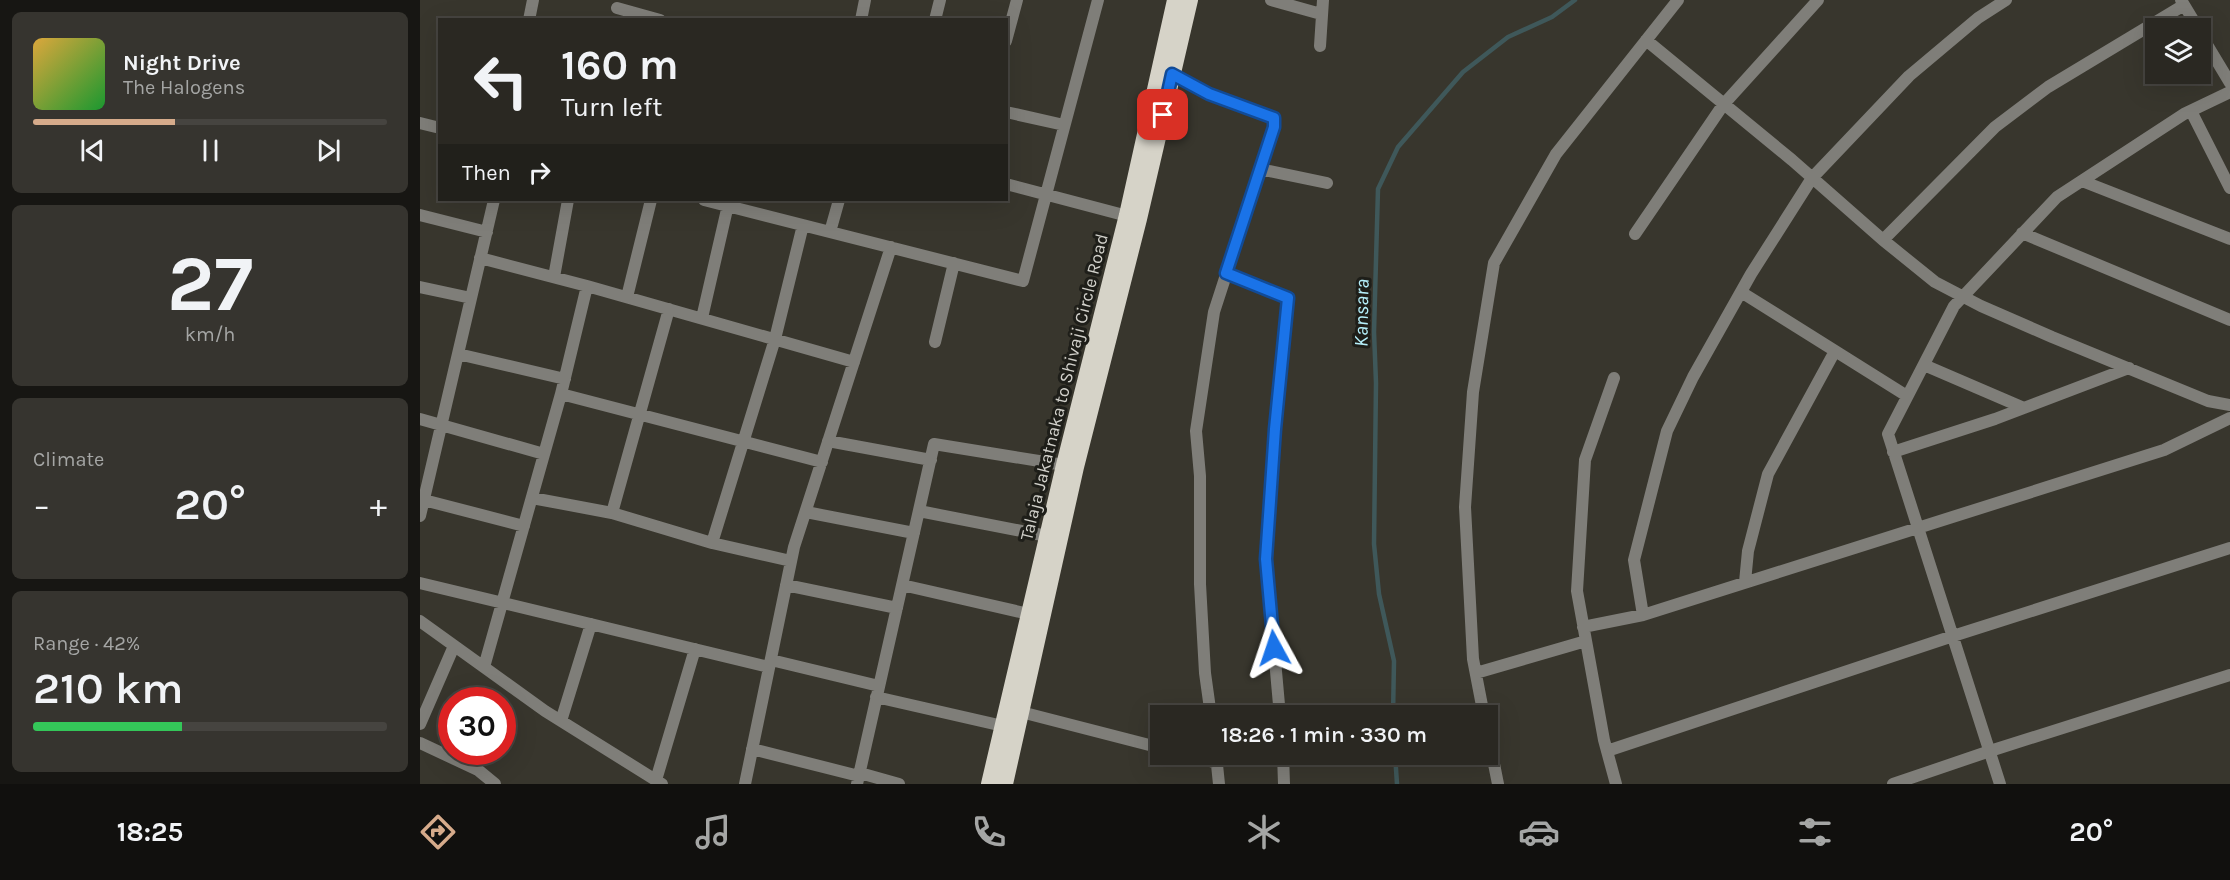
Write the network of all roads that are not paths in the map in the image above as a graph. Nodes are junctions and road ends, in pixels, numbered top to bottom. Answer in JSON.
{"nodes":[{"id":1,"x":533,"y":0,"type":"edge"},
{"id":2,"x":865,"y":0,"type":"edge"},
{"id":3,"x":940,"y":0,"type":"edge"},
{"id":4,"x":1017,"y":0,"type":"edge"},
{"id":5,"x":1098,"y":0,"type":"edge"},
{"id":6,"x":1175,"y":0,"type":"edge"},
{"id":7,"x":1190,"y":0,"type":"edge"},
{"id":8,"x":1271,"y":0,"type":"edge"},
{"id":9,"x":1323,"y":0,"type":"edge"},
{"id":10,"x":1678,"y":0,"type":"edge"},
{"id":11,"x":1818,"y":0,"type":"edge"},
{"id":12,"x":2006,"y":0,"type":"edge"},
{"id":13,"x":2182,"y":2,"type":"edge"},
{"id":14,"x":617,"y":9,"type":"edge"},
{"id":15,"x":1321,"y":14,"type":"junction"},
{"id":16,"x":529,"y":18,"type":"edge"},
{"id":17,"x":652,"y":18,"type":"edge"},
{"id":18,"x":861,"y":18,"type":"edge"},
{"id":19,"x":936,"y":18,"type":"edge"},
{"id":20,"x":2192,"y":18,"type":"edge"},
{"id":21,"x":1008,"y":34,"type":"edge"},
{"id":22,"x":1646,"y":40,"type":"junction"},
{"id":23,"x":1320,"y":46,"type":"dead end"},
{"id":24,"x":2211,"y":51,"type":"edge"},
{"id":25,"x":1172,"y":74,"type":"junction"},
{"id":26,"x":2230,"y":83,"type":"edge"},
{"id":27,"x":2230,"y":92,"type":"edge"},
{"id":28,"x":1723,"y":105,"type":"junction"},
{"id":29,"x":2191,"y":111,"type":"junction"},
{"id":30,"x":1008,"y":112,"type":"edge"},
{"id":31,"x":420,"y":123,"type":"edge"},
{"id":32,"x":1064,"y":125,"type":"junction"},
{"id":33,"x":438,"y":128,"type":"edge"},
{"id":34,"x":1260,"y":169,"type":"junction"},
{"id":35,"x":1812,"y":178,"type":"junction"},
{"id":36,"x":2082,"y":181,"type":"junction"},
{"id":37,"x":1327,"y":183,"type":"dead end"},
{"id":38,"x":1008,"y":184,"type":"edge"},
{"id":39,"x":2230,"y":188,"type":"edge"},
{"id":40,"x":1046,"y":193,"type":"junction"},
{"id":41,"x":494,"y":201,"type":"edge"},
{"id":42,"x":568,"y":201,"type":"edge"},
{"id":43,"x":651,"y":201,"type":"edge"},
{"id":44,"x":709,"y":201,"type":"edge"},
{"id":45,"x":839,"y":201,"type":"edge"},
{"id":46,"x":728,"y":206,"type":"junction"},
{"id":47,"x":420,"y":215,"type":"edge"},
{"id":48,"x":1133,"y":217,"type":"junction"},
{"id":49,"x":803,"y":225,"type":"junction"},
{"id":50,"x":487,"y":232,"type":"junction"},
{"id":51,"x":830,"y":232,"type":"junction"},
{"id":52,"x":1635,"y":234,"type":"dead end"},
{"id":53,"x":2022,"y":234,"type":"junction"},
{"id":54,"x":2230,"y":239,"type":"edge"},
{"id":55,"x":1883,"y":240,"type":"junction"},
{"id":56,"x":891,"y":247,"type":"junction"},
{"id":57,"x":480,"y":258,"type":"junction"},
{"id":58,"x":954,"y":263,"type":"junction"},
{"id":59,"x":1226,"y":273,"type":"junction"},
{"id":60,"x":554,"y":277,"type":"junction"},
{"id":61,"x":587,"y":286,"type":"junction"},
{"id":62,"x":420,"y":287,"type":"edge"},
{"id":63,"x":1741,"y":292,"type":"junction"},
{"id":64,"x":1964,"y":296,"type":"junction"},
{"id":65,"x":627,"y":297,"type":"junction"},
{"id":66,"x":471,"y":298,"type":"junction"},
{"id":67,"x":669,"y":309,"type":"junction"},
{"id":68,"x":702,"y":318,"type":"junction"},
{"id":69,"x":2230,"y":320,"type":"edge"},
{"id":70,"x":775,"y":339,"type":"junction"},
{"id":71,"x":935,"y":342,"type":"dead end"},
{"id":72,"x":1835,"y":351,"type":"junction"},
{"id":73,"x":458,"y":354,"type":"junction"},
{"id":74,"x":854,"y":362,"type":"junction"},
{"id":75,"x":1924,"y":365,"type":"junction"},
{"id":76,"x":2129,"y":368,"type":"junction"},
{"id":77,"x":1614,"y":378,"type":"dead end"},
{"id":78,"x":565,"y":379,"type":"junction"},
{"id":79,"x":561,"y":394,"type":"junction"},
{"id":80,"x":1907,"y":396,"type":"junction"},
{"id":81,"x":2230,"y":405,"type":"edge"},
{"id":82,"x":2024,"y":408,"type":"junction"},
{"id":83,"x":639,"y":414,"type":"junction"},
{"id":84,"x":2230,"y":418,"type":"edge"},
{"id":85,"x":420,"y":419,"type":"edge"},
{"id":86,"x":441,"y":425,"type":"junction"},
{"id":87,"x":743,"y":441,"type":"junction"},
{"id":88,"x":828,"y":441,"type":"junction"},
{"id":89,"x":1893,"y":452,"type":"junction"},
{"id":90,"x":544,"y":454,"type":"junction"},
{"id":91,"x":931,"y":460,"type":"junction"},
{"id":92,"x":822,"y":462,"type":"junction"},
{"id":93,"x":1064,"y":465,"type":"junction"},
{"id":94,"x":532,"y":498,"type":"junction"},
{"id":95,"x":422,"y":499,"type":"edge"},
{"id":96,"x":919,"y":511,"type":"junction"},
{"id":97,"x":806,"y":512,"type":"junction"},
{"id":98,"x":612,"y":513,"type":"junction"},
{"id":99,"x":420,"y":516,"type":"edge"},
{"id":100,"x":524,"y":526,"type":"junction"},
{"id":101,"x":1918,"y":528,"type":"junction"},
{"id":102,"x":914,"y":533,"type":"junction"},
{"id":103,"x":1047,"y":537,"type":"junction"},
{"id":104,"x":712,"y":543,"type":"junction"},
{"id":105,"x":2230,"y":548,"type":"edge"},
{"id":106,"x":791,"y":561,"type":"junction"},
{"id":107,"x":1744,"y":582,"type":"junction"},
{"id":108,"x":420,"y":583,"type":"edge"},
{"id":109,"x":786,"y":585,"type":"junction"},
{"id":110,"x":902,"y":585,"type":"junction"},
{"id":111,"x":502,"y":602,"type":"junction"},
{"id":112,"x":897,"y":608,"type":"junction"},
{"id":113,"x":1029,"y":614,"type":"junction"},
{"id":114,"x":1643,"y":615,"type":"junction"},
{"id":115,"x":420,"y":621,"type":"edge"},
{"id":116,"x":591,"y":624,"type":"junction"},
{"id":117,"x":1583,"y":627,"type":"junction"},
{"id":118,"x":1953,"y":636,"type":"junction"},
{"id":119,"x":1586,"y":640,"type":"junction"},
{"id":120,"x":454,"y":646,"type":"junction"},
{"id":121,"x":695,"y":649,"type":"junction"},
{"id":122,"x":770,"y":664,"type":"junction"},
{"id":123,"x":484,"y":667,"type":"junction"},
{"id":124,"x":1476,"y":673,"type":"junction"},
{"id":125,"x":2230,"y":675,"type":"edge"},
{"id":126,"x":877,"y":691,"type":"junction"},
{"id":127,"x":1210,"y":705,"type":"edge"},
{"id":128,"x":1279,"y":705,"type":"edge"},
{"id":129,"x":1482,"y":705,"type":"edge"},
{"id":130,"x":1021,"y":712,"type":"junction"},
{"id":131,"x":561,"y":722,"type":"junction"},
{"id":132,"x":420,"y":724,"type":"edge"},
{"id":133,"x":1003,"y":726,"type":"junction"},
{"id":134,"x":420,"y":743,"type":"edge"},
{"id":135,"x":1150,"y":745,"type":"edge"},
{"id":136,"x":752,"y":749,"type":"junction"},
{"id":137,"x":1607,"y":751,"type":"junction"},
{"id":138,"x":1990,"y":751,"type":"junction"},
{"id":139,"x":1217,"y":765,"type":"edge"},
{"id":140,"x":1283,"y":765,"type":"edge"},
{"id":141,"x":1494,"y":765,"type":"edge"},
{"id":142,"x":859,"y":778,"type":"edge"},
{"id":143,"x":659,"y":782,"type":"edge"},
{"id":144,"x":495,"y":784,"type":"edge"},
{"id":145,"x":745,"y":784,"type":"edge"},
{"id":146,"x":899,"y":784,"type":"edge"},
{"id":147,"x":989,"y":784,"type":"edge"},
{"id":148,"x":1005,"y":784,"type":"edge"},
{"id":149,"x":1219,"y":784,"type":"edge"},
{"id":150,"x":1284,"y":784,"type":"edge"},
{"id":151,"x":1498,"y":784,"type":"edge"},
{"id":152,"x":1616,"y":784,"type":"edge"},
{"id":153,"x":1893,"y":784,"type":"edge"},
{"id":154,"x":2000,"y":784,"type":"edge"}],
"edges":[{"from":1,"to":16,"type":"street"},
{"from":2,"to":18,"type":"street"},
{"from":3,"to":19,"type":"street"},
{"from":4,"to":21,"type":"street"},
{"from":5,"to":32,"type":"street"},
{"from":6,"to":48,"type":"highway","name":"Talaja Jakatnaka to Shivaji Circle Road"},
{"from":7,"to":25,"type":"highway","name":"Talaja Jakatnaka to Shivaji Circle Road"},
{"from":8,"to":15,"type":"street"},
{"from":9,"to":15,"type":"street"},
{"from":10,"to":22,"type":"street"},
{"from":11,"to":28,"type":"street"},
{"from":12,"to":35,"type":"street"},
{"from":13,"to":20,"type":"street"},
{"from":13,"to":55,"type":"street"},
{"from":14,"to":17,"type":"street"},
{"from":15,"to":23,"type":"street"},
{"from":22,"to":28,"type":"street"},
{"from":22,"to":124,"type":"street"},
{"from":24,"to":26,"type":"street"},
{"from":25,"to":34,"type":"street"},
{"from":25,"to":48,"type":"highway","name":"Talaja Jakatnaka to Shivaji Circle Road"},
{"from":27,"to":29,"type":"street"},
{"from":28,"to":35,"type":"street"},
{"from":28,"to":52,"type":"street"},
{"from":29,"to":36,"type":"street"},
{"from":29,"to":39,"type":"street"},
{"from":30,"to":32,"type":"street"},
{"from":31,"to":33,"type":"street"},
{"from":32,"to":40,"type":"street"},
{"from":34,"to":37,"type":"street"},
{"from":34,"to":59,"type":"street"},
{"from":35,"to":55,"type":"street"},
{"from":35,"to":63,"type":"street"},
{"from":36,"to":53,"type":"street"},
{"from":36,"to":54,"type":"street"},
{"from":38,"to":40,"type":"street"},
{"from":40,"to":48,"type":"street"},
{"from":40,"to":58,"type":"street"},
{"from":41,"to":50,"type":"street"},
{"from":42,"to":60,"type":"street"},
{"from":43,"to":65,"type":"street"},
{"from":44,"to":46,"type":"street"},
{"from":45,"to":51,"type":"street"},
{"from":46,"to":49,"type":"street"},
{"from":46,"to":68,"type":"street"},
{"from":47,"to":50,"type":"street"},
{"from":48,"to":93,"type":"highway","name":"Talaja Jakatnaka to Shivaji Circle Road"},
{"from":48,"to":130,"type":"highway","name":"Talaja Jakatnaka to Shivaji Circle Road"},
{"from":49,"to":51,"type":"street"},
{"from":49,"to":70,"type":"street"},
{"from":50,"to":57,"type":"street"},
{"from":51,"to":56,"type":"street"},
{"from":53,"to":64,"type":"street"},
{"from":53,"to":69,"type":"street"},
{"from":55,"to":64,"type":"street"},
{"from":56,"to":58,"type":"street"},
{"from":56,"to":74,"type":"street"},
{"from":57,"to":60,"type":"street"},
{"from":57,"to":66,"type":"street"},
{"from":58,"to":71,"type":"street"},
{"from":59,"to":127,"type":"street"},
{"from":59,"to":128,"type":"street"},
{"from":60,"to":61,"type":"street"},
{"from":61,"to":65,"type":"street"},
{"from":61,"to":78,"type":"street"},
{"from":62,"to":66,"type":"street"},
{"from":63,"to":72,"type":"street"},
{"from":63,"to":114,"type":"street"},
{"from":64,"to":75,"type":"street"},
{"from":64,"to":76,"type":"street"},
{"from":65,"to":67,"type":"street"},
{"from":66,"to":73,"type":"street"},
{"from":67,"to":68,"type":"street"},
{"from":67,"to":83,"type":"street"},
{"from":68,"to":70,"type":"street"},
{"from":70,"to":74,"type":"street"},
{"from":70,"to":87,"type":"street"},
{"from":72,"to":80,"type":"street"},
{"from":72,"to":107,"type":"street"},
{"from":73,"to":78,"type":"street"},
{"from":73,"to":86,"type":"street"},
{"from":74,"to":88,"type":"street"},
{"from":75,"to":80,"type":"street"},
{"from":75,"to":82,"type":"street"},
{"from":76,"to":81,"type":"street"},
{"from":76,"to":82,"type":"street"},
{"from":77,"to":117,"type":"street"},
{"from":78,"to":79,"type":"street"},
{"from":79,"to":83,"type":"street"},
{"from":79,"to":90,"type":"street"},
{"from":80,"to":89,"type":"street"},
{"from":82,"to":89,"type":"street"},
{"from":83,"to":87,"type":"street"},
{"from":83,"to":98,"type":"street"},
{"from":84,"to":101,"type":"street"},
{"from":85,"to":86,"type":"street"},
{"from":86,"to":90,"type":"street"},
{"from":86,"to":95,"type":"street"},
{"from":87,"to":92,"type":"street"},
{"from":87,"to":104,"type":"street"},
{"from":88,"to":91,"type":"street"},
{"from":88,"to":92,"type":"street"},
{"from":89,"to":101,"type":"street"},
{"from":90,"to":94,"type":"street"},
{"from":91,"to":93,"type":"street"},
{"from":91,"to":96,"type":"street"},
{"from":92,"to":97,"type":"street"},
{"from":93,"to":103,"type":"highway","name":"Talaja Jakatnaka to Shivaji Circle Road"},
{"from":94,"to":98,"type":"street"},
{"from":94,"to":100,"type":"street"},
{"from":95,"to":99,"type":"street"},
{"from":95,"to":100,"type":"street"},
{"from":96,"to":102,"type":"street"},
{"from":96,"to":103,"type":"street"},
{"from":97,"to":102,"type":"street"},
{"from":97,"to":106,"type":"street"},
{"from":98,"to":104,"type":"street"},
{"from":100,"to":111,"type":"street"},
{"from":101,"to":107,"type":"street"},
{"from":101,"to":118,"type":"street"},
{"from":102,"to":110,"type":"street"},
{"from":103,"to":113,"type":"highway","name":"Talaja Jakatnaka to Shivaji Circle Road"},
{"from":104,"to":106,"type":"street"},
{"from":105,"to":118,"type":"street"},
{"from":106,"to":109,"type":"street"},
{"from":107,"to":114,"type":"street"},
{"from":108,"to":111,"type":"street"},
{"from":109,"to":112,"type":"street"},
{"from":109,"to":122,"type":"street"},
{"from":110,"to":112,"type":"street"},
{"from":110,"to":113,"type":"street"},
{"from":111,"to":116,"type":"street"},
{"from":111,"to":123,"type":"street"},
{"from":112,"to":126,"type":"street"},
{"from":113,"to":133,"type":"highway","name":"Talaja Jakatnaka to Shivaji Circle Road"},
{"from":114,"to":117,"type":"street"},
{"from":115,"to":120,"type":"street"},
{"from":116,"to":121,"type":"street"},
{"from":116,"to":131,"type":"street"},
{"from":117,"to":119,"type":"street"},
{"from":118,"to":137,"type":"street"},
{"from":118,"to":138,"type":"street"},
{"from":119,"to":124,"type":"street"},
{"from":119,"to":137,"type":"street"},
{"from":120,"to":123,"type":"street"},
{"from":120,"to":132,"type":"street"},
{"from":121,"to":122,"type":"street"},
{"from":121,"to":143,"type":"street"},
{"from":122,"to":126,"type":"street"},
{"from":122,"to":136,"type":"street"},
{"from":123,"to":131,"type":"street"},
{"from":124,"to":129,"type":"street"},
{"from":125,"to":138,"type":"street"},
{"from":126,"to":133,"type":"street"},
{"from":126,"to":142,"type":"street"},
{"from":130,"to":135,"type":"street"},
{"from":130,"to":148,"type":"highway","name":"Talaja Jakatnaka to Shivaji Circle Road"},
{"from":131,"to":143,"type":"street"},
{"from":133,"to":147,"type":"highway","name":"Talaja Jakatnaka to Shivaji Circle Road"},
{"from":134,"to":144,"type":"street"},
{"from":136,"to":142,"type":"street"},
{"from":136,"to":145,"type":"street"},
{"from":137,"to":152,"type":"street"},
{"from":138,"to":153,"type":"street"},
{"from":138,"to":154,"type":"street"},
{"from":139,"to":149,"type":"street"},
{"from":140,"to":150,"type":"street"},
{"from":141,"to":151,"type":"street"},
{"from":142,"to":146,"type":"street"}]}
